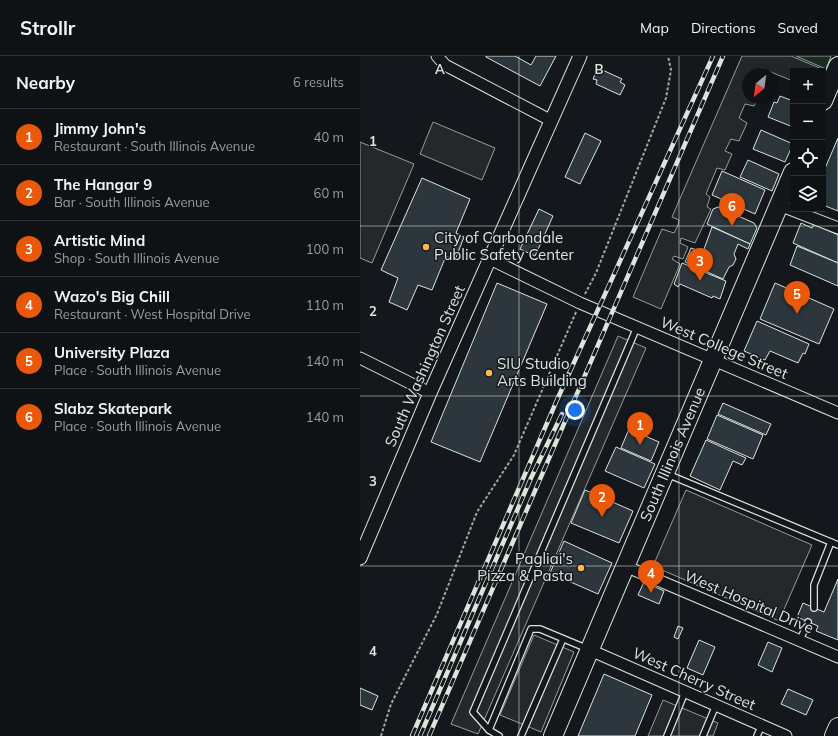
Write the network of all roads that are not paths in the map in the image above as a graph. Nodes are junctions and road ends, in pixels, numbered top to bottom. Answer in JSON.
{"nodes":[{"id":1,"x":437,"y":56,"type":"edge"},
{"id":2,"x":580,"y":56,"type":"edge"},
{"id":3,"x":838,"y":66,"type":"edge"},
{"id":4,"x":826,"y":94,"type":"edge"},
{"id":5,"x":550,"y":120,"type":"junction"},
{"id":6,"x":791,"y":176,"type":"edge"},
{"id":7,"x":779,"y":205,"type":"junction"},
{"id":8,"x":838,"y":228,"type":"edge"},
{"id":9,"x":490,"y":259,"type":"junction"},
{"id":10,"x":637,"y":327,"type":"junction"},
{"id":11,"x":360,"y":358,"type":"edge"},
{"id":12,"x":713,"y":360,"type":"junction"},
{"id":13,"x":430,"y":393,"type":"junction"},
{"id":14,"x":837,"y":411,"type":"edge"},
{"id":15,"x":665,"y":473,"type":"junction"},
{"id":16,"x":831,"y":542,"type":"junction"},
{"id":17,"x":838,"y":545,"type":"edge"},
{"id":18,"x":360,"y":558,"type":"edge"},
{"id":19,"x":626,"y":566,"type":"junction"},
{"id":20,"x":814,"y":608,"type":"dead end"},
{"id":21,"x":808,"y":622,"type":"dead end"},
{"id":22,"x":563,"y":639,"type":"junction"},
{"id":23,"x":800,"y":640,"type":"junction"},
{"id":24,"x":590,"y":650,"type":"junction"},
{"id":25,"x":838,"y":657,"type":"edge"},
{"id":26,"x":685,"y":692,"type":"junction"},
{"id":27,"x":716,"y":705,"type":"junction"},
{"id":28,"x":762,"y":725,"type":"junction"},
{"id":29,"x":838,"y":727,"type":"edge"},
{"id":30,"x":489,"y":730,"type":"junction"},
{"id":31,"x":499,"y":736,"type":"edge"},
{"id":32,"x":521,"y":736,"type":"edge"},
{"id":33,"x":553,"y":736,"type":"edge"},
{"id":34,"x":667,"y":736,"type":"edge"},
{"id":35,"x":703,"y":736,"type":"edge"},
{"id":36,"x":757,"y":736,"type":"edge"},
{"id":37,"x":786,"y":736,"type":"edge"},
{"id":38,"x":834,"y":736,"type":"edge"}],
"edges":[{"from":1,"to":5,"type":"street"},
{"from":2,"to":5,"type":"street","name":"South Washington Street"},
{"from":3,"to":4,"type":"highway"},
{"from":5,"to":9,"type":"street","name":"South Washington Street"},
{"from":6,"to":7,"type":"highway","name":"South Illinois Avenue"},
{"from":7,"to":8,"type":"street"},
{"from":7,"to":12,"type":"highway","name":"South Illinois Avenue"},
{"from":9,"to":10,"type":"street","name":"West College Street"},
{"from":9,"to":13,"type":"street","name":"South Washington Street"},
{"from":10,"to":12,"type":"street","name":"West College Street"},
{"from":10,"to":30,"type":"lane"},
{"from":11,"to":13,"type":"street"},
{"from":12,"to":14,"type":"street","name":"West College Street"},
{"from":12,"to":15,"type":"highway","name":"South Illinois Avenue"},
{"from":13,"to":18,"type":"street","name":"South Washington Street"},
{"from":15,"to":16,"type":"lane"},
{"from":15,"to":19,"type":"highway","name":"South Illinois Avenue"},
{"from":16,"to":17,"type":"lane"},
{"from":16,"to":20,"type":"lane"},
{"from":19,"to":23,"type":"street","name":"West Hospital Drive"},
{"from":19,"to":24,"type":"highway","name":"South Illinois Avenue"},
{"from":21,"to":23,"type":"lane"},
{"from":22,"to":24,"type":"lane"},
{"from":22,"to":30,"type":"lane"},
{"from":22,"to":32,"type":"lane"},
{"from":23,"to":25,"type":"street","name":"West Hospital Drive"},
{"from":24,"to":26,"type":"street","name":"West Cherry Street"},
{"from":24,"to":33,"type":"highway","name":"South Illinois Avenue"},
{"from":26,"to":27,"type":"street","name":"West Cherry Street"},
{"from":26,"to":34,"type":"lane"},
{"from":27,"to":28,"type":"street","name":"West Cherry Street"},
{"from":27,"to":35,"type":"lane"},
{"from":28,"to":36,"type":"lane"},
{"from":28,"to":37,"type":"street","name":"West Cherry Street"},
{"from":29,"to":38,"type":"highway"},
{"from":30,"to":31,"type":"lane"}]}
